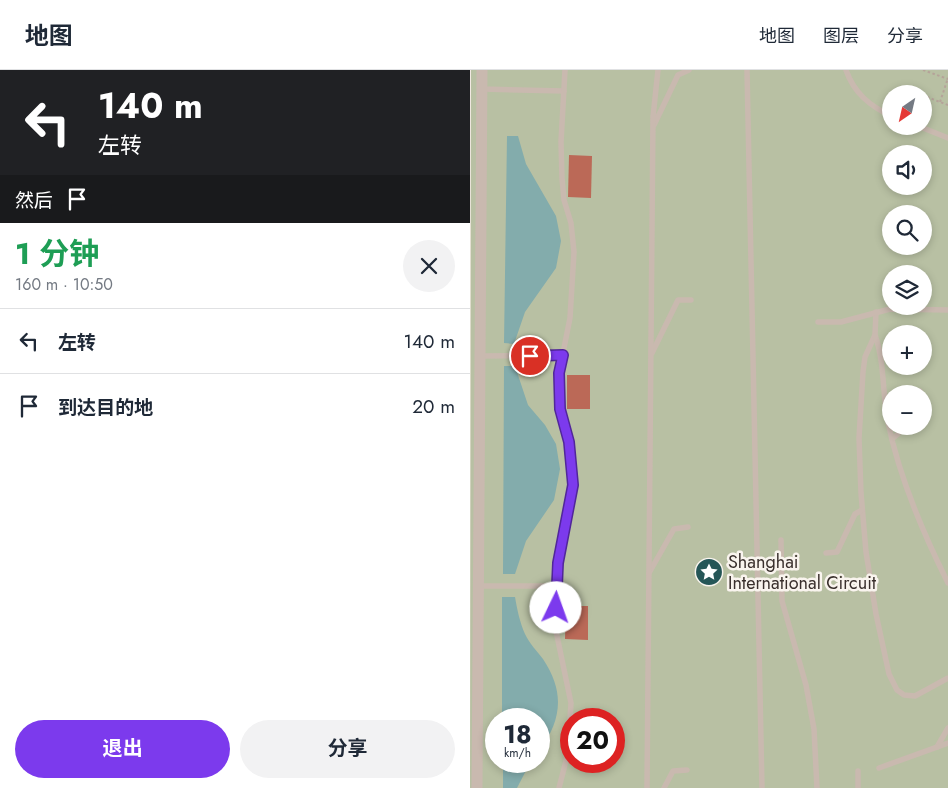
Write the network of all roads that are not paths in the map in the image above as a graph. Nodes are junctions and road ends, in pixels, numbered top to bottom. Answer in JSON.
{"nodes":[{"id":1,"x":482,"y":70,"type":"edge"},
{"id":2,"x":565,"y":70,"type":"edge"},
{"id":3,"x":658,"y":70,"type":"edge"},
{"id":4,"x":689,"y":70,"type":"edge"},
{"id":5,"x":747,"y":70,"type":"edge"},
{"id":6,"x":846,"y":70,"type":"edge"},
{"id":7,"x":482,"y":89,"type":"junction"},
{"id":8,"x":564,"y":91,"type":"junction"},
{"id":9,"x":882,"y":111,"type":"edge"},
{"id":10,"x":653,"y":127,"type":"junction"},
{"id":11,"x":932,"y":132,"type":"edge"},
{"id":12,"x":948,"y":138,"type":"edge"},
{"id":13,"x":691,"y":300,"type":"dead end"},
{"id":14,"x":948,"y":310,"type":"edge"},
{"id":15,"x":876,"y":312,"type":"junction"},
{"id":16,"x":818,"y":322,"type":"dead end"},
{"id":17,"x":875,"y":335,"type":"junction"},
{"id":18,"x":563,"y":355,"type":"junction"},
{"id":19,"x":651,"y":355,"type":"junction"},
{"id":20,"x":480,"y":356,"type":"junction"},
{"id":21,"x":897,"y":435,"type":"edge"},
{"id":22,"x":892,"y":439,"type":"junction"},
{"id":23,"x":862,"y":510,"type":"junction"},
{"id":24,"x":688,"y":527,"type":"dead end"},
{"id":25,"x":781,"y":540,"type":"dead end"},
{"id":26,"x":826,"y":552,"type":"dead end"},
{"id":27,"x":474,"y":571,"type":"edge"},
{"id":28,"x":648,"y":574,"type":"junction"},
{"id":29,"x":948,"y":583,"type":"edge"},
{"id":30,"x":557,"y":586,"type":"junction"},
{"id":31,"x":476,"y":591,"type":"edge"},
{"id":32,"x":948,"y":678,"type":"edge"},
{"id":33,"x":948,"y":728,"type":"edge"},
{"id":34,"x":948,"y":742,"type":"edge"},
{"id":35,"x":937,"y":747,"type":"junction"},
{"id":36,"x":879,"y":768,"type":"dead end"},
{"id":37,"x":687,"y":770,"type":"dead end"},
{"id":38,"x":858,"y":771,"type":"dead end"},
{"id":39,"x":477,"y":788,"type":"edge"},
{"id":40,"x":559,"y":788,"type":"edge"},
{"id":41,"x":647,"y":788,"type":"edge"},
{"id":42,"x":664,"y":788,"type":"edge"},
{"id":43,"x":762,"y":788,"type":"edge"},
{"id":44,"x":817,"y":788,"type":"edge"},
{"id":45,"x":858,"y":788,"type":"edge"}],
"edges":[{"from":1,"to":7,"type":"street"},
{"from":2,"to":8,"type":"lane"},
{"from":3,"to":10,"type":"lane"},
{"from":4,"to":10,"type":"lane"},
{"from":5,"to":43,"type":"lane"},
{"from":6,"to":9,"type":"lane"},
{"from":7,"to":8,"type":"lane"},
{"from":7,"to":20,"type":"street"},
{"from":8,"to":18,"type":"lane"},
{"from":10,"to":19,"type":"lane"},
{"from":11,"to":12,"type":"lane"},
{"from":13,"to":19,"type":"lane"},
{"from":14,"to":15,"type":"lane"},
{"from":15,"to":16,"type":"lane"},
{"from":15,"to":17,"type":"lane"},
{"from":17,"to":22,"type":"lane"},
{"from":17,"to":23,"type":"lane"},
{"from":18,"to":20,"type":"lane"},
{"from":18,"to":30,"type":"lane"},
{"from":19,"to":28,"type":"lane"},
{"from":20,"to":27,"type":"street"},
{"from":21,"to":22,"type":"lane"},
{"from":22,"to":29,"type":"lane"},
{"from":23,"to":26,"type":"lane"},
{"from":23,"to":32,"type":"lane"},
{"from":24,"to":28,"type":"lane"},
{"from":25,"to":44,"type":"lane"},
{"from":27,"to":31,"type":"street"},
{"from":28,"to":41,"type":"lane"},
{"from":30,"to":31,"type":"lane"},
{"from":30,"to":40,"type":"lane"},
{"from":31,"to":39,"type":"street"},
{"from":33,"to":35,"type":"lane"},
{"from":34,"to":35,"type":"lane"},
{"from":35,"to":36,"type":"lane"},
{"from":37,"to":42,"type":"lane"},
{"from":38,"to":45,"type":"lane"}]}
